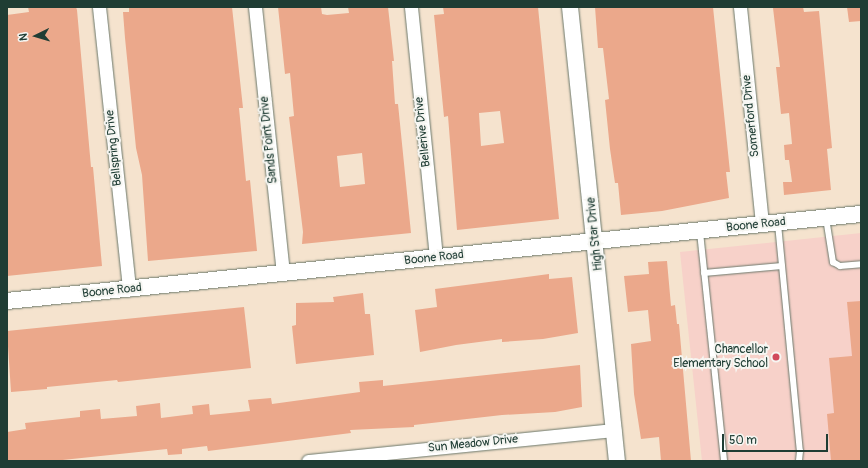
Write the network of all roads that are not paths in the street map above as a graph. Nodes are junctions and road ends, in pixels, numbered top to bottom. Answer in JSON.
{"nodes":[{"id":1,"x":99,"y":7,"type":"edge"},
{"id":2,"x":255,"y":7,"type":"edge"},
{"id":3,"x":410,"y":7,"type":"edge"},
{"id":4,"x":570,"y":7,"type":"edge"},
{"id":5,"x":740,"y":7,"type":"edge"},
{"id":6,"x":861,"y":214,"type":"edge"},
{"id":7,"x":826,"y":218,"type":"junction"},
{"id":8,"x":778,"y":222,"type":"junction"},
{"id":9,"x":762,"y":224,"type":"junction"},
{"id":10,"x":700,"y":231,"type":"junction"},
{"id":11,"x":596,"y":242,"type":"junction"},
{"id":12,"x":436,"y":258,"type":"junction"},
{"id":13,"x":861,"y":264,"type":"edge"},
{"id":14,"x":782,"y":266,"type":"junction"},
{"id":15,"x":704,"y":273,"type":"junction"},
{"id":16,"x":282,"y":274,"type":"junction"},
{"id":17,"x":129,"y":289,"type":"junction"},
{"id":18,"x":7,"y":301,"type":"edge"},
{"id":19,"x":614,"y":430,"type":"junction"},
{"id":20,"x":308,"y":461,"type":"edge"},
{"id":21,"x":617,"y":461,"type":"edge"},
{"id":22,"x":724,"y":461,"type":"edge"},
{"id":23,"x":799,"y":461,"type":"edge"}],
"edges":[{"from":1,"to":17,"type":"street","name":"Bellspring Drive"},
{"from":2,"to":16,"type":"street","name":"Sands Point Drive"},
{"from":3,"to":12,"type":"street","name":"Bellerive Drive"},
{"from":4,"to":11,"type":"street","name":"High Star Drive"},
{"from":5,"to":9,"type":"street","name":"Somerford Drive"},
{"from":6,"to":7,"type":"street","name":"Boone Road"},
{"from":7,"to":8,"type":"street","name":"Boone Road"},
{"from":7,"to":13,"type":"lane"},
{"from":8,"to":9,"type":"street","name":"Boone Road"},
{"from":8,"to":14,"type":"lane"},
{"from":9,"to":10,"type":"street","name":"Boone Road"},
{"from":10,"to":11,"type":"street","name":"Boone Road"},
{"from":10,"to":15,"type":"lane"},
{"from":11,"to":12,"type":"street","name":"Boone Road"},
{"from":11,"to":19,"type":"street","name":"High Star Drive"},
{"from":12,"to":16,"type":"street","name":"Boone Road"},
{"from":14,"to":15,"type":"lane"},
{"from":14,"to":23,"type":"lane"},
{"from":15,"to":22,"type":"lane"},
{"from":16,"to":17,"type":"street","name":"Boone Road"},
{"from":17,"to":18,"type":"street","name":"Boone Road"},
{"from":19,"to":20,"type":"street","name":"Sun Meadow Drive"},
{"from":19,"to":21,"type":"street","name":"High Star Drive"}]}
